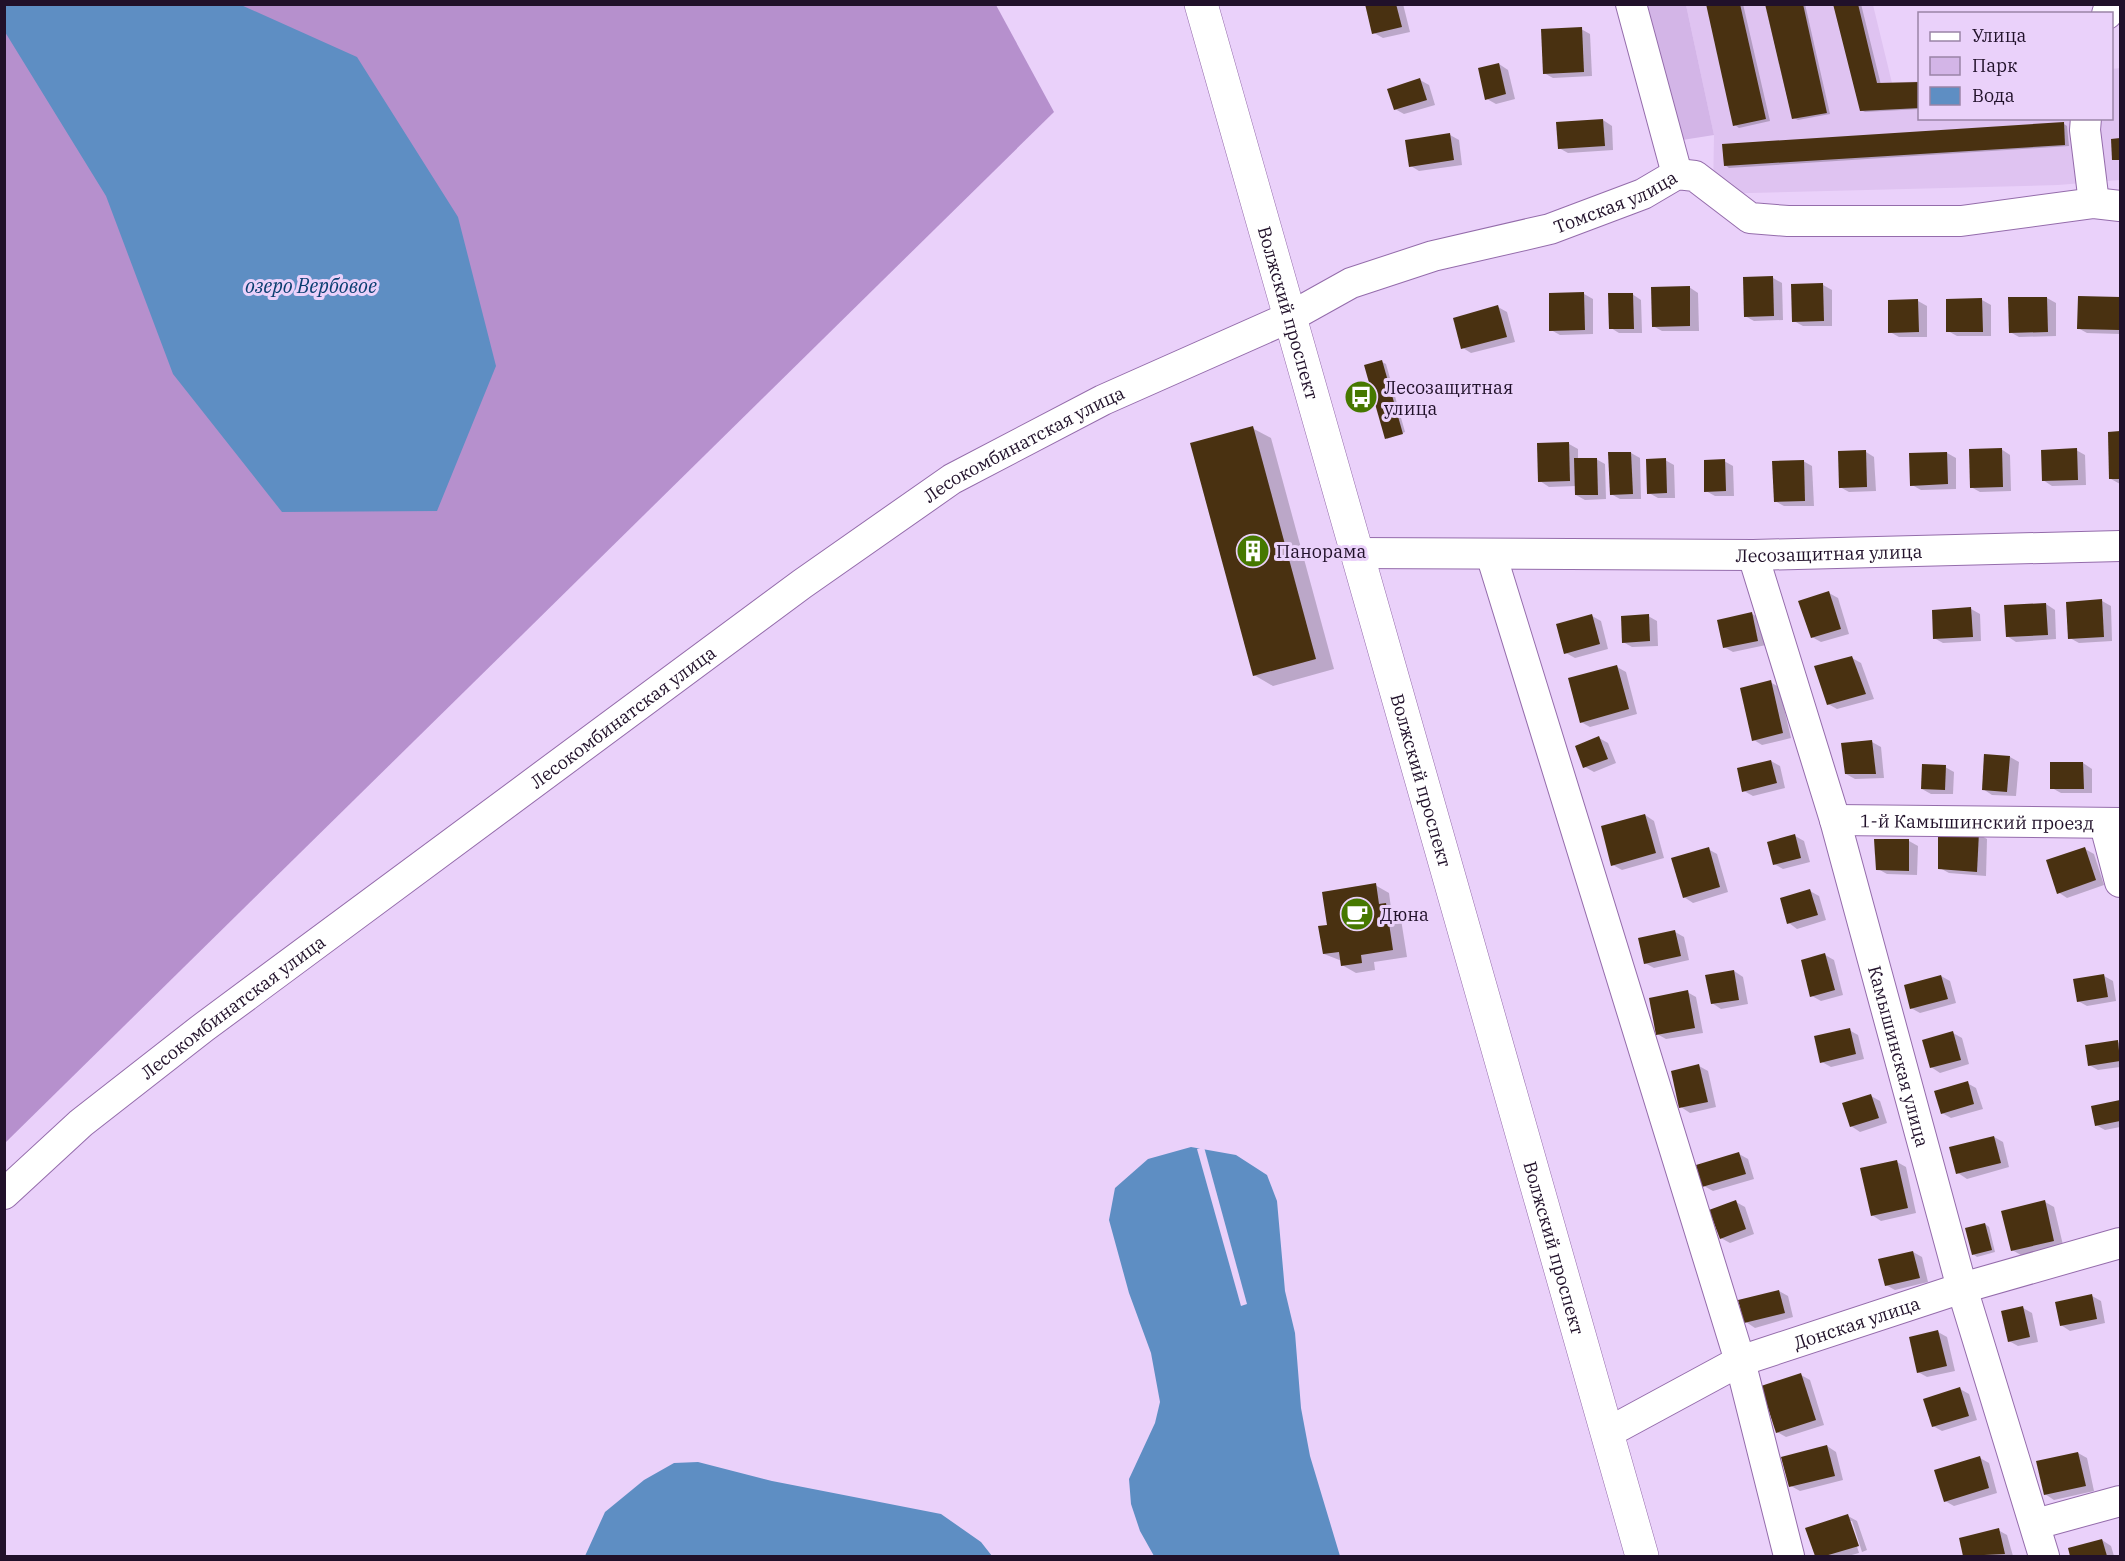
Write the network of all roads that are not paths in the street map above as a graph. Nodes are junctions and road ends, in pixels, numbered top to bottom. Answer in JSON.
{"nodes":[{"id":1,"x":1201,"y":4,"type":"edge"},
{"id":2,"x":1631,"y":4,"type":"edge"},
{"id":3,"x":2086,"y":120,"type":"edge"},
{"id":4,"x":1677,"y":174,"type":"junction"},
{"id":5,"x":2108,"y":205,"type":"edge"},
{"id":6,"x":1290,"y":317,"type":"junction"},
{"id":7,"x":2121,"y":546,"type":"edge"},
{"id":8,"x":1357,"y":553,"type":"junction"},
{"id":9,"x":1491,"y":554,"type":"junction"},
{"id":10,"x":1753,"y":555,"type":"junction"},
{"id":11,"x":1835,"y":820,"type":"junction"},
{"id":12,"x":2113,"y":824,"type":"edge"},
{"id":13,"x":2121,"y":882,"type":"edge"},
{"id":14,"x":4,"y":1194,"type":"edge"},
{"id":15,"x":2121,"y":1243,"type":"edge"},
{"id":16,"x":1962,"y":1288,"type":"junction"},
{"id":17,"x":1740,"y":1361,"type":"junction"},
{"id":18,"x":1607,"y":1433,"type":"junction"},
{"id":19,"x":2121,"y":1501,"type":"edge"},
{"id":20,"x":2036,"y":1524,"type":"junction"},
{"id":21,"x":1642,"y":1557,"type":"edge"},
{"id":22,"x":1789,"y":1557,"type":"edge"},
{"id":23,"x":2044,"y":1557,"type":"edge"}],
"edges":[{"from":1,"to":6,"type":"main road","name":"Волжский проспект"},
{"from":2,"to":4,"type":"street"},
{"from":3,"to":5,"type":"street"},
{"from":4,"to":5,"type":"street","name":"Томская улица"},
{"from":4,"to":6,"type":"street","name":"Томская улица"},
{"from":6,"to":8,"type":"main road","name":"Волжский проспект"},
{"from":6,"to":14,"type":"street","name":"Лесокомбинатская улица"},
{"from":7,"to":10,"type":"street","name":"Лесозащитная улица"},
{"from":8,"to":9,"type":"street","name":"Лесозащитная улица"},
{"from":8,"to":18,"type":"main road","name":"Волжский проспект"},
{"from":9,"to":10,"type":"street","name":"Лесозащитная улица"},
{"from":9,"to":17,"type":"street"},
{"from":10,"to":11,"type":"street","name":"Камышинская улица"},
{"from":11,"to":12,"type":"street","name":"1-й Камышинский проезд"},
{"from":11,"to":16,"type":"street","name":"Камышинская улица"},
{"from":12,"to":13,"type":"street"},
{"from":15,"to":16,"type":"street","name":"Донская улица"},
{"from":16,"to":17,"type":"street","name":"Донская улица"},
{"from":16,"to":20,"type":"street","name":"Камышинская улица"},
{"from":17,"to":18,"type":"street","name":"Донская улица"},
{"from":17,"to":22,"type":"street"},
{"from":18,"to":21,"type":"main road","name":"Волжский проспект"},
{"from":19,"to":20,"type":"street"},
{"from":20,"to":23,"type":"street","name":"Камышинская улица"}]}
